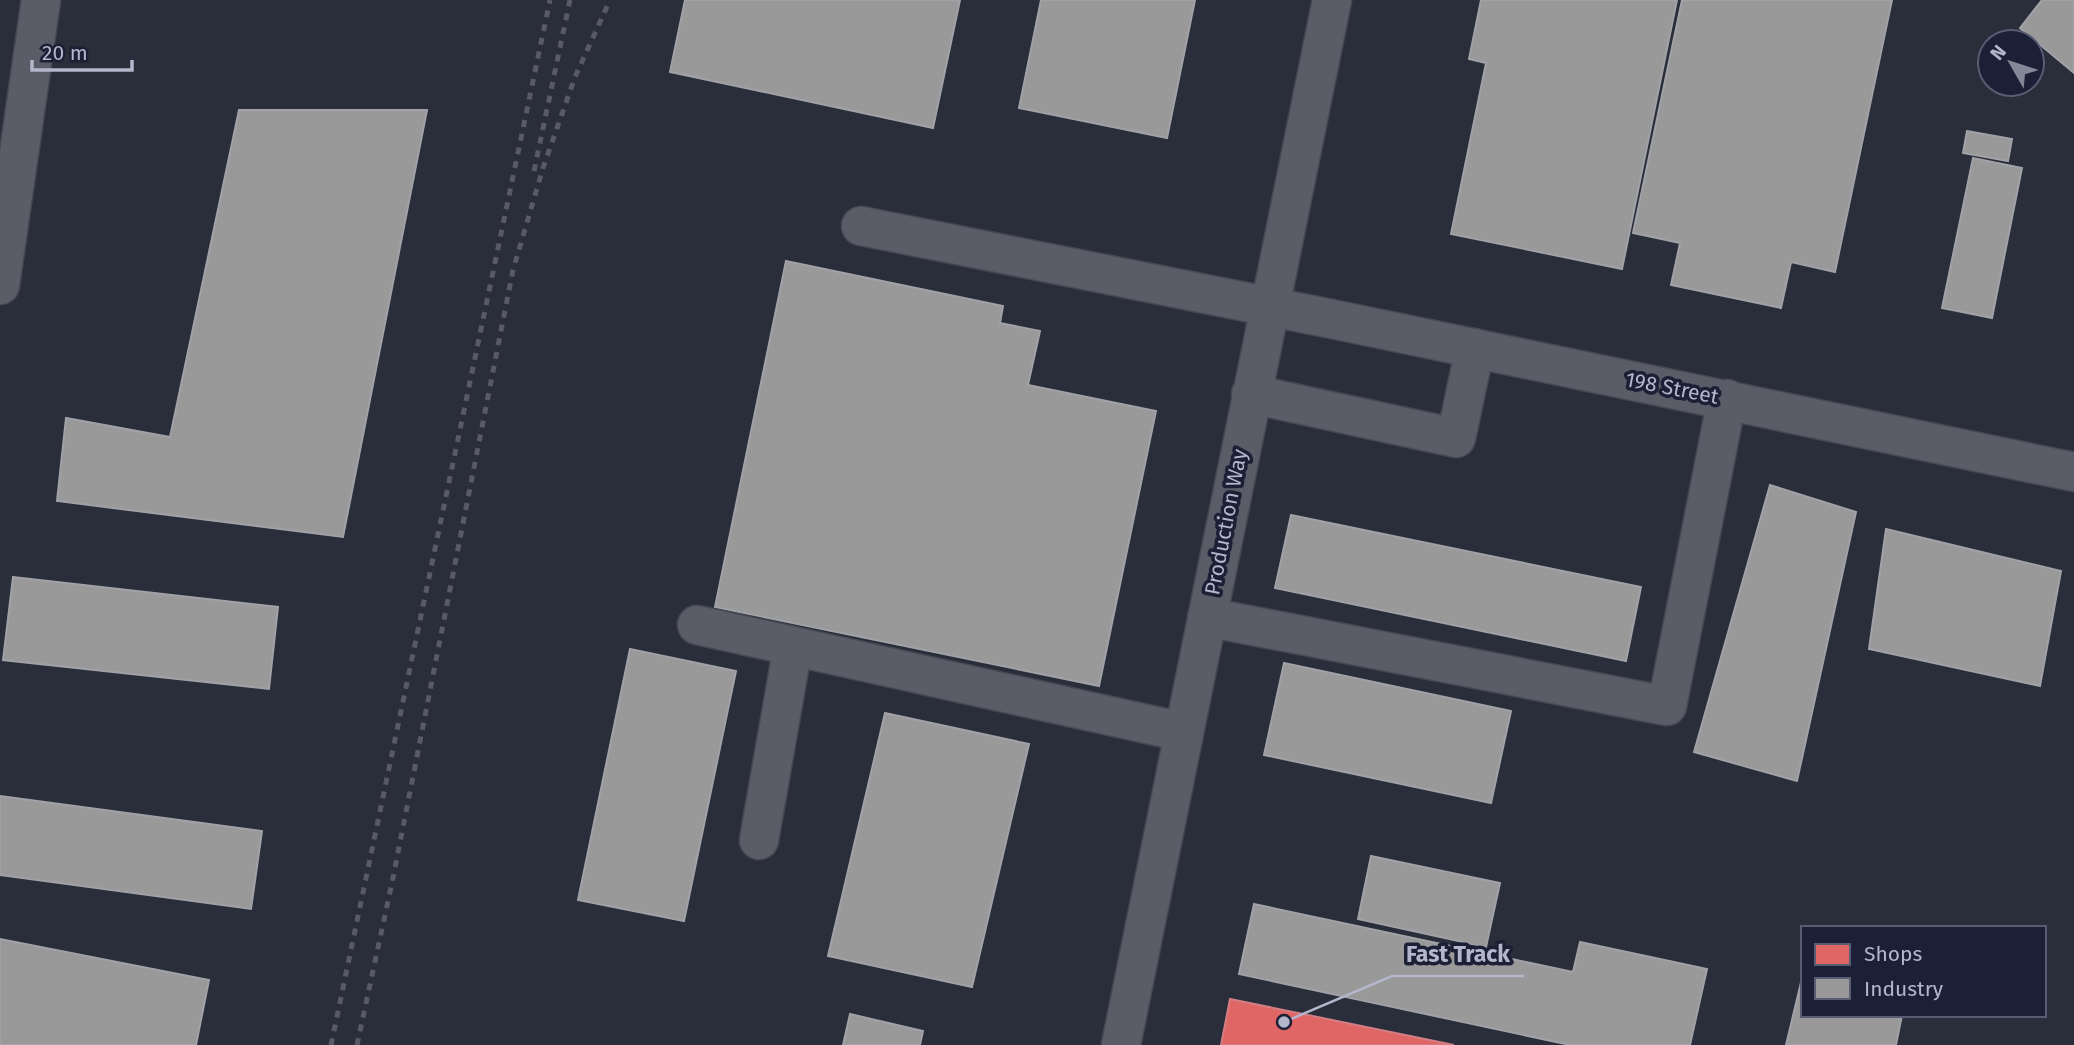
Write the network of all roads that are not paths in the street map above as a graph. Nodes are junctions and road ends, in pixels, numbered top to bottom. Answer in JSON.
{"nodes":[{"id":1,"x":41,"y":0,"type":"edge"},
{"id":2,"x":1332,"y":0,"type":"edge"},
{"id":3,"x":860,"y":226,"type":"dead end"},
{"id":4,"x":0,"y":285,"type":"edge"},
{"id":5,"x":1269,"y":306,"type":"junction"},
{"id":6,"x":1475,"y":348,"type":"junction"},
{"id":7,"x":1251,"y":394,"type":"junction"},
{"id":8,"x":1727,"y":399,"type":"junction"},
{"id":9,"x":2074,"y":472,"type":"edge"},
{"id":10,"x":1207,"y":617,"type":"junction"},
{"id":11,"x":697,"y":625,"type":"dead end"},
{"id":12,"x":793,"y":646,"type":"junction"},
{"id":13,"x":1183,"y":732,"type":"junction"},
{"id":14,"x":759,"y":840,"type":"dead end"},
{"id":15,"x":1121,"y":1045,"type":"edge"}],
"edges":[{"from":1,"to":4,"type":"street"},
{"from":2,"to":5,"type":"street","name":"Production Way"},
{"from":3,"to":5,"type":"street","name":"198 Street"},
{"from":5,"to":6,"type":"street","name":"198 Street"},
{"from":5,"to":7,"type":"street","name":"Production Way"},
{"from":6,"to":7,"type":"street"},
{"from":6,"to":8,"type":"street","name":"198 Street"},
{"from":7,"to":10,"type":"street","name":"Production Way"},
{"from":8,"to":9,"type":"street","name":"198 Street"},
{"from":8,"to":10,"type":"street"},
{"from":10,"to":13,"type":"street","name":"Production Way"},
{"from":11,"to":12,"type":"street"},
{"from":12,"to":13,"type":"street"},
{"from":12,"to":14,"type":"street"},
{"from":13,"to":15,"type":"street","name":"Production Way"}]}
